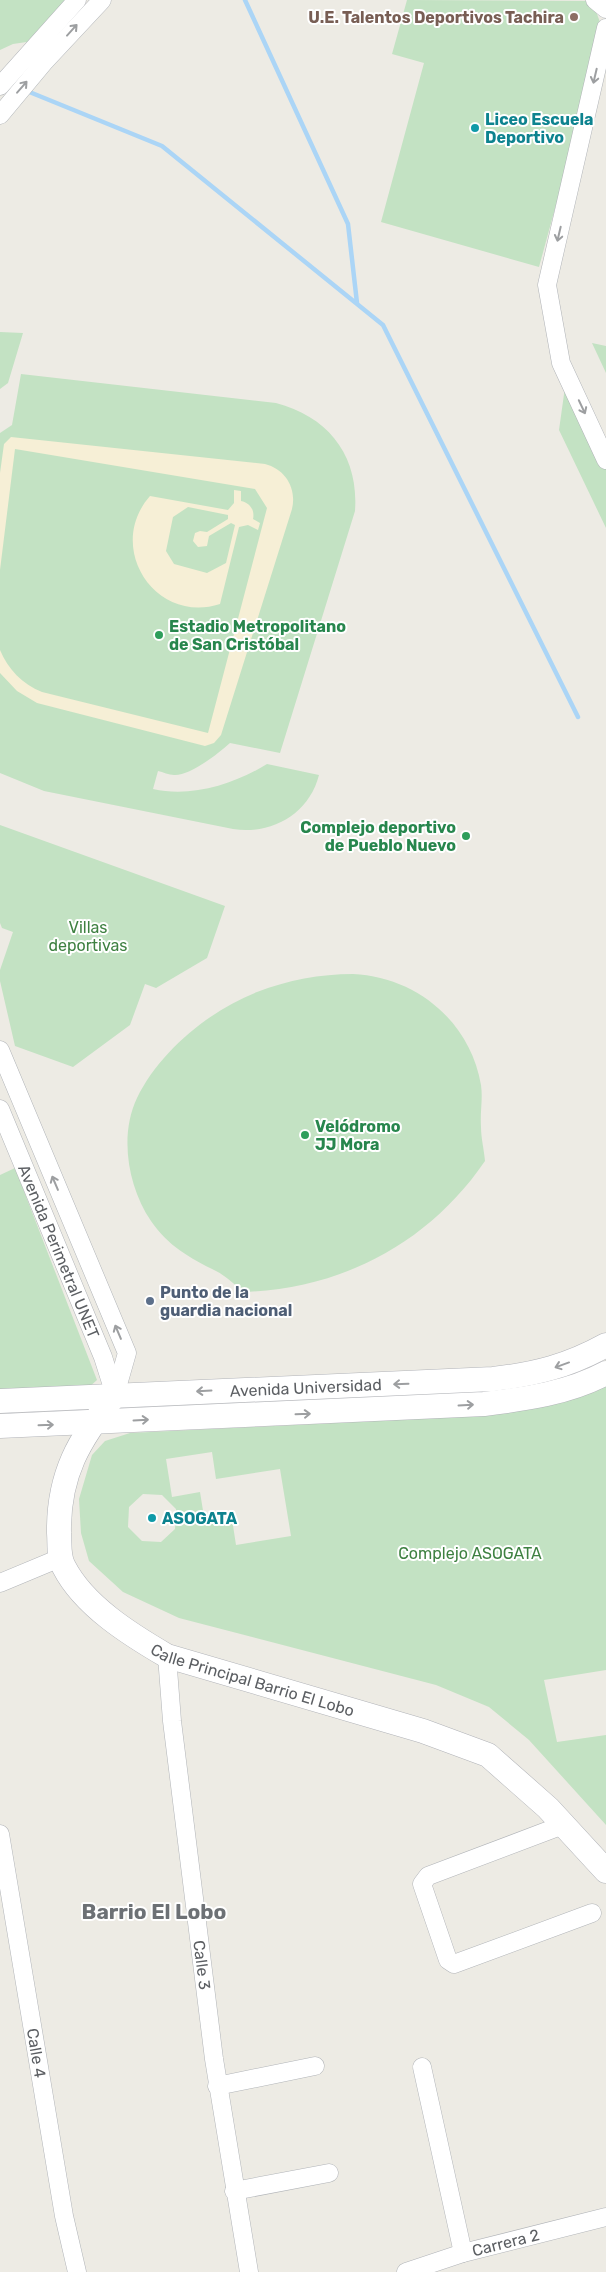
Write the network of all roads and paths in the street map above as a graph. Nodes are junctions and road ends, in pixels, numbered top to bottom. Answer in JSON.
{"nodes":[{"id":1,"x":77,"y":0,"type":"edge"},
{"id":2,"x":102,"y":0,"type":"edge"},
{"id":3,"x":595,"y":0,"type":"edge"},
{"id":4,"x":606,"y":9,"type":"edge"},
{"id":5,"x":606,"y":28,"type":"edge"},
{"id":6,"x":0,"y":86,"type":"edge"},
{"id":7,"x":0,"y":115,"type":"edge"},
{"id":8,"x":606,"y":460,"type":"edge"},
{"id":9,"x":0,"y":1050,"type":"edge"},
{"id":10,"x":19,"y":1099,"type":"junction"},
{"id":11,"x":0,"y":1108,"type":"edge"},
{"id":12,"x":32,"y":1128,"type":"junction"},
{"id":13,"x":12,"y":1138,"type":"junction"},
{"id":14,"x":606,"y":1345,"type":"edge"},
{"id":15,"x":606,"y":1373,"type":"edge"},
{"id":16,"x":115,"y":1395,"type":"junction"},
{"id":17,"x":0,"y":1401,"type":"edge"},
{"id":18,"x":92,"y":1423,"type":"junction"},
{"id":19,"x":0,"y":1426,"type":"edge"},
{"id":20,"x":60,"y":1558,"type":"junction"},
{"id":21,"x":0,"y":1583,"type":"edge"},
{"id":22,"x":168,"y":1656,"type":"junction"},
{"id":23,"x":563,"y":1825,"type":"junction"},
{"id":24,"x":0,"y":1834,"type":"edge"},
{"id":25,"x":606,"y":1871,"type":"edge"},
{"id":26,"x":592,"y":1913,"type":"dead end"},
{"id":27,"x":315,"y":2066,"type":"dead end"},
{"id":28,"x":422,"y":2067,"type":"dead end"},
{"id":29,"x":218,"y":2086,"type":"junction"},
{"id":30,"x":329,"y":2173,"type":"dead end"},
{"id":31,"x":234,"y":2191,"type":"junction"},
{"id":32,"x":606,"y":2217,"type":"edge"},
{"id":33,"x":463,"y":2253,"type":"junction"},
{"id":34,"x":77,"y":2272,"type":"edge"},
{"id":35,"x":249,"y":2272,"type":"edge"},
{"id":36,"x":406,"y":2272,"type":"edge"}],
"edges":[{"from":1,"to":6,"type":"street"},
{"from":7,"to":2,"type":"street","one_way":true},
{"from":3,"to":4,"type":"street"},
{"from":5,"to":8,"type":"street","one_way":true},
{"from":9,"to":10,"type":"street"},
{"from":10,"to":11,"type":"street"},
{"from":10,"to":12,"type":"street"},
{"from":11,"to":13,"type":"street","name":"Avenida Perimetral UNET"},
{"from":12,"to":13,"type":"street"},
{"from":16,"to":12,"type":"street","one_way":true},
{"from":13,"to":16,"type":"street","name":"Avenida Perimetral UNET"},
{"from":14,"to":16,"type":"street","name":"Avenida Universidad","one_way":true},
{"from":18,"to":15,"type":"street","name":"Avenida Universidad","one_way":true},
{"from":16,"to":17,"type":"street","name":"Avenida Universidad"},
{"from":16,"to":18,"type":"street","name":"Calle Principal Barrio El Lobo"},
{"from":19,"to":18,"type":"street","name":"Avenida Universidad","one_way":true},
{"from":18,"to":20,"type":"street","name":"Calle Principal Barrio El Lobo"},
{"from":20,"to":21,"type":"street"},
{"from":20,"to":22,"type":"street","name":"Calle Principal Barrio El Lobo"},
{"from":22,"to":23,"type":"street","name":"Calle Principal Barrio El Lobo"},
{"from":22,"to":29,"type":"street","name":"Calle 3"},
{"from":23,"to":25,"type":"street","name":"Calle Principal Barrio El Lobo"},
{"from":23,"to":26,"type":"street"},
{"from":24,"to":34,"type":"street","name":"Calle 4"},
{"from":27,"to":29,"type":"street"},
{"from":28,"to":33,"type":"street"},
{"from":29,"to":31,"type":"street","name":"Calle 3"},
{"from":30,"to":31,"type":"street"},
{"from":31,"to":35,"type":"street","name":"Calle 3"},
{"from":32,"to":33,"type":"street","name":"Carrera 2"},
{"from":33,"to":36,"type":"street","name":"Carrera 2"}]}
